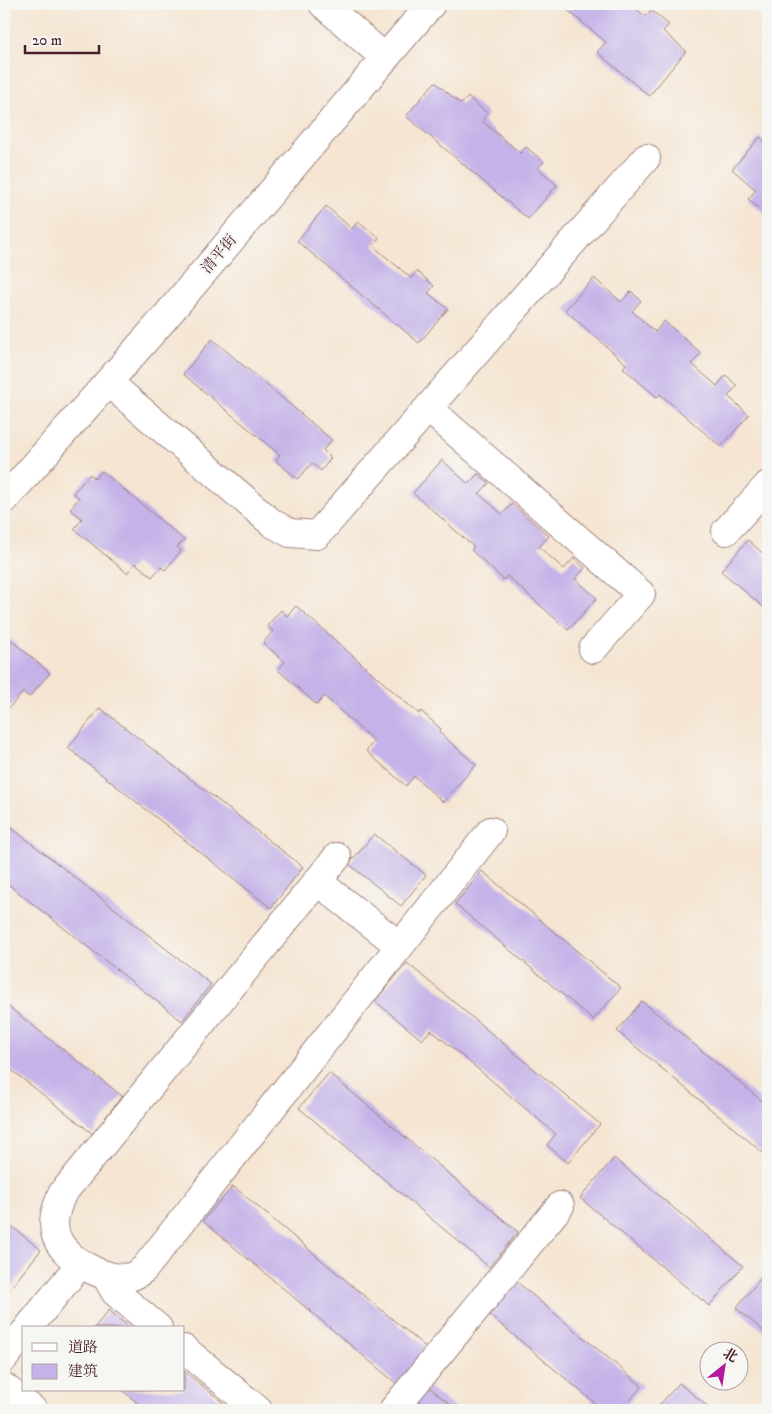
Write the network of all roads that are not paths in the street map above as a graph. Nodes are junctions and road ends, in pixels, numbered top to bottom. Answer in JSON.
{"nodes":[{"id":1,"x":323,"y":4,"type":"edge"},
{"id":2,"x":431,"y":4,"type":"edge"},
{"id":3,"x":385,"y":58,"type":"junction"},
{"id":4,"x":646,"y":158,"type":"dead end"},
{"id":5,"x":108,"y":382,"type":"junction"},
{"id":6,"x":428,"y":408,"type":"junction"},
{"id":7,"x":768,"y":485,"type":"edge"},
{"id":8,"x":4,"y":500,"type":"edge"},
{"id":9,"x":726,"y":531,"type":"dead end"},
{"id":10,"x":593,"y":649,"type":"dead end"},
{"id":11,"x":491,"y":831,"type":"dead end"},
{"id":12,"x":336,"y":856,"type":"dead end"},
{"id":13,"x":317,"y":881,"type":"junction"},
{"id":14,"x":400,"y":946,"type":"junction"},
{"id":15,"x":560,"y":1206,"type":"dead end"},
{"id":16,"x":81,"y":1263,"type":"junction"},
{"id":17,"x":106,"y":1276,"type":"junction"},
{"id":18,"x":30,"y":1326,"type":"edge"},
{"id":19,"x":156,"y":1326,"type":"edge"},
{"id":20,"x":22,"y":1336,"type":"edge"},
{"id":21,"x":185,"y":1350,"type":"edge"},
{"id":22,"x":4,"y":1358,"type":"edge"},
{"id":23,"x":4,"y":1387,"type":"edge"},
{"id":24,"x":33,"y":1410,"type":"edge"},
{"id":25,"x":258,"y":1410,"type":"edge"},
{"id":26,"x":393,"y":1410,"type":"edge"}],
"edges":[{"from":1,"to":3,"type":"street"},
{"from":2,"to":3,"type":"street","name":"清平街"},
{"from":3,"to":5,"type":"street","name":"清平街"},
{"from":4,"to":6,"type":"street"},
{"from":5,"to":6,"type":"street"},
{"from":5,"to":8,"type":"street","name":"清平街"},
{"from":6,"to":10,"type":"street"},
{"from":7,"to":9,"type":"street"},
{"from":11,"to":14,"type":"street"},
{"from":12,"to":13,"type":"street"},
{"from":13,"to":14,"type":"street"},
{"from":13,"to":16,"type":"street"},
{"from":14,"to":17,"type":"street"},
{"from":15,"to":26,"type":"street"},
{"from":16,"to":17,"type":"street"},
{"from":16,"to":18,"type":"street"},
{"from":17,"to":19,"type":"street"},
{"from":20,"to":22,"type":"street"},
{"from":21,"to":25,"type":"street"},
{"from":23,"to":24,"type":"street"}]}
